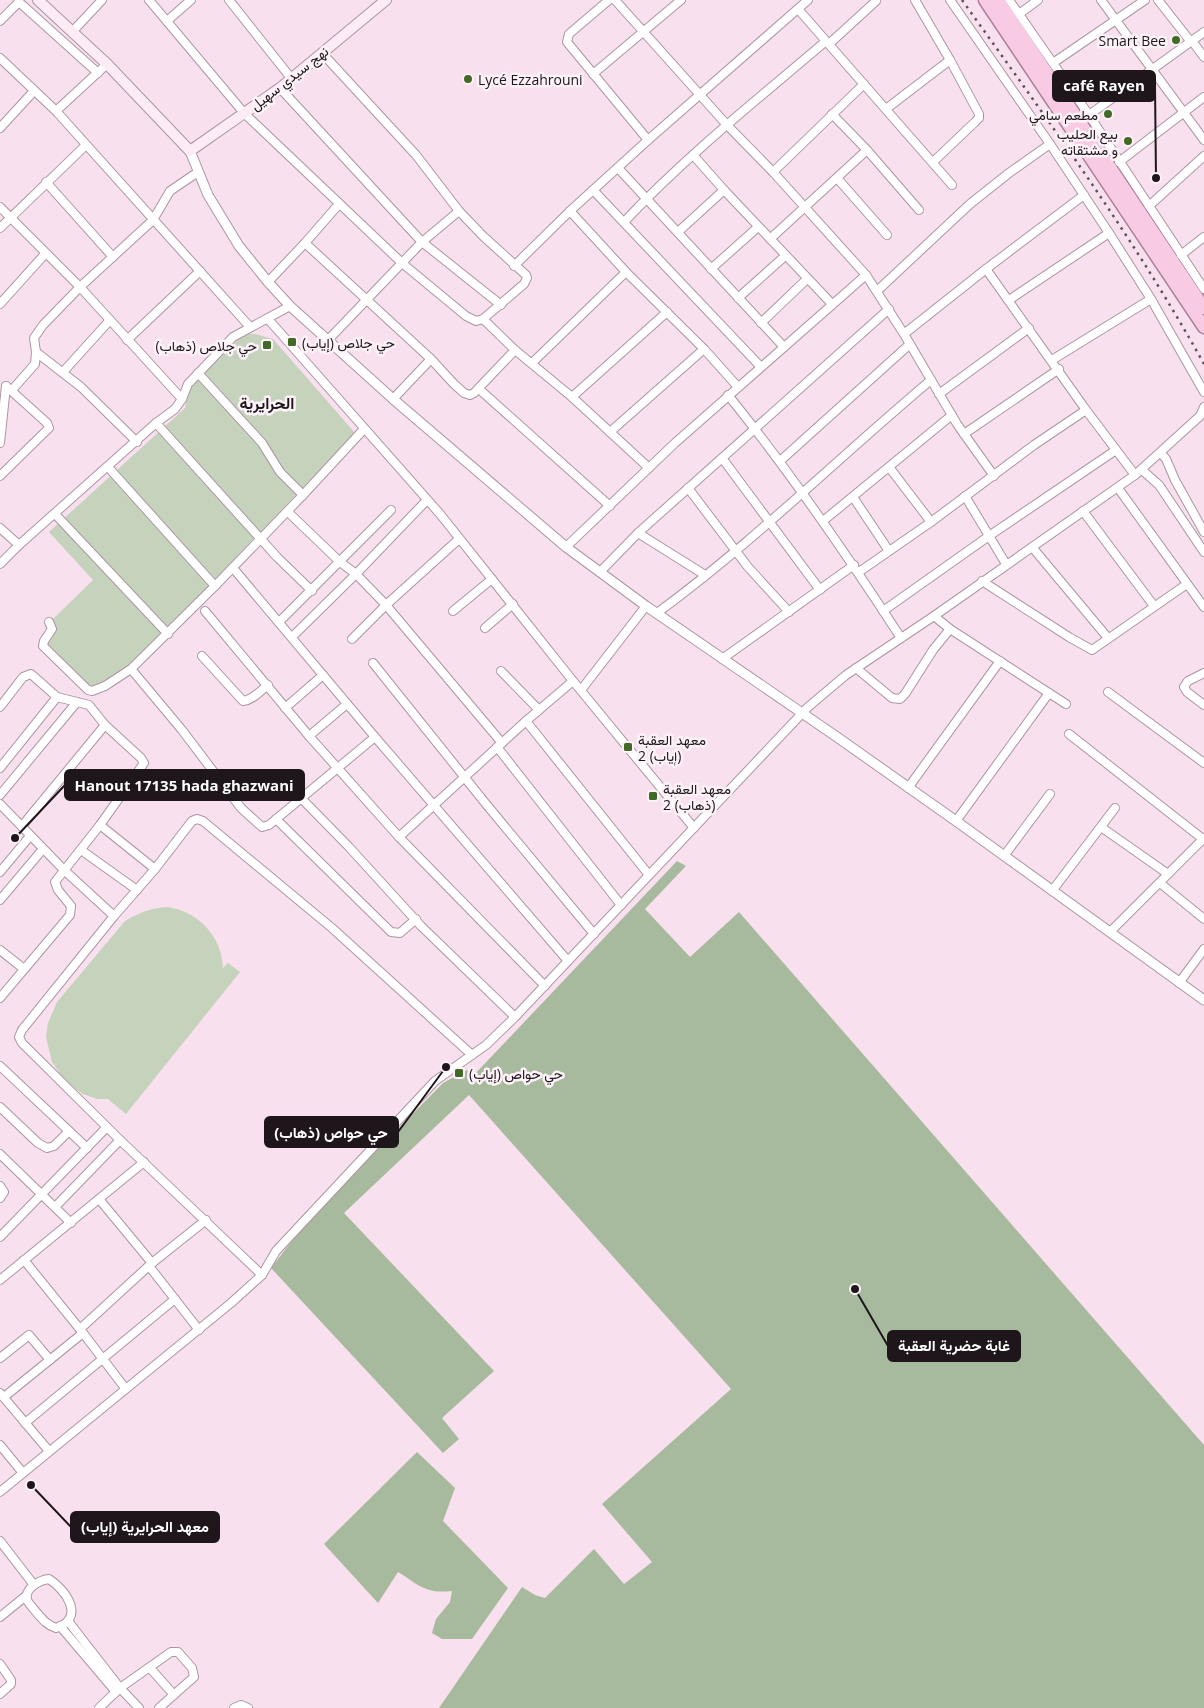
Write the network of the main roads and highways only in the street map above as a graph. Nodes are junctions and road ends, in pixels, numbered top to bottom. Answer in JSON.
{"nodes":[{"id":1,"x":38,"y":0,"type":"edge"},
{"id":2,"x":386,"y":0,"type":"edge"},
{"id":3,"x":985,"y":0,"type":"edge"},
{"id":4,"x":998,"y":0,"type":"edge"},
{"id":5,"x":1204,"y":308,"type":"edge"},
{"id":6,"x":1204,"y":327,"type":"edge"}],
"edges":[{"from":1,"to":2,"type":"main road","name":"نهج سيدي سهيل"},
{"from":3,"to":6,"type":"highway"},
{"from":4,"to":5,"type":"highway"}]}
